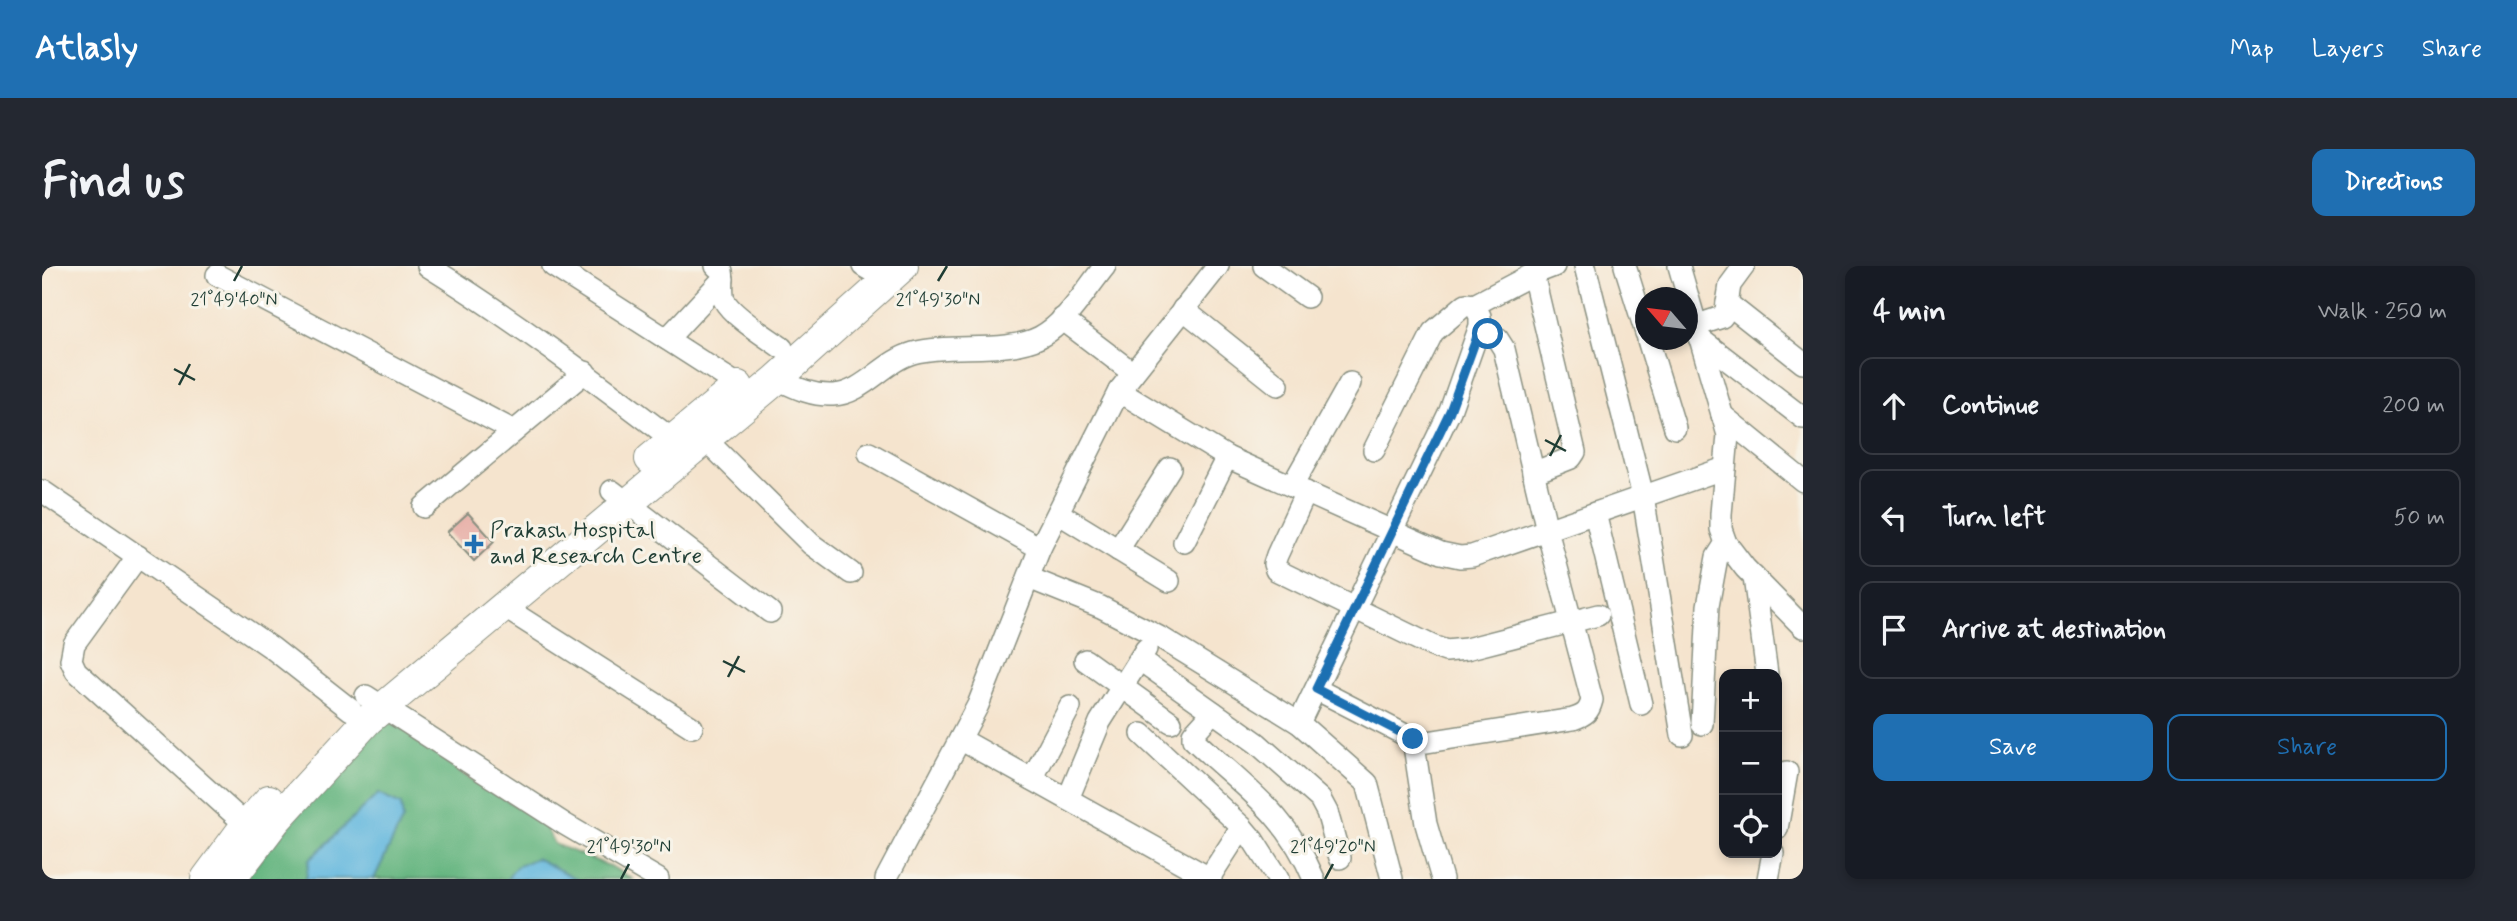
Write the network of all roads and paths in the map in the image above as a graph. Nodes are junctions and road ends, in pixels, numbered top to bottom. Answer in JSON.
{"nodes":[{"id":1,"x":231,"y":266,"type":"edge"},
{"id":2,"x":428,"y":266,"type":"edge"},
{"id":3,"x":553,"y":266,"type":"edge"},
{"id":4,"x":1105,"y":266,"type":"edge"},
{"id":5,"x":1218,"y":266,"type":"edge"},
{"id":6,"x":1264,"y":266,"type":"edge"},
{"id":7,"x":1554,"y":266,"type":"edge"},
{"id":8,"x":1585,"y":266,"type":"edge"},
{"id":9,"x":1625,"y":266,"type":"edge"},
{"id":10,"x":1679,"y":266,"type":"edge"},
{"id":11,"x":1742,"y":268,"type":"edge"},
{"id":12,"x":881,"y":270,"type":"edge"},
{"id":13,"x":720,"y":273,"type":"edge"},
{"id":14,"x":1533,"y":274,"type":"junction"},
{"id":15,"x":1685,"y":287,"type":"edge"},
{"id":16,"x":1307,"y":298,"type":"dead end"},
{"id":17,"x":1635,"y":298,"type":"edge"},
{"id":18,"x":1727,"y":303,"type":"junction"},
{"id":19,"x":1474,"y":306,"type":"junction"},
{"id":20,"x":1183,"y":309,"type":"junction"},
{"id":21,"x":1062,"y":319,"type":"junction"},
{"id":22,"x":1479,"y":331,"type":"junction"},
{"id":23,"x":1698,"y":331,"type":"edge"},
{"id":24,"x":1698,"y":333,"type":"edge"},
{"id":25,"x":1698,"y":335,"type":"edge"},
{"id":26,"x":667,"y":339,"type":"junction"},
{"id":27,"x":782,"y":348,"type":"junction"},
{"id":28,"x":1651,"y":350,"type":"edge"},
{"id":29,"x":1803,"y":363,"type":"edge"},
{"id":30,"x":585,"y":372,"type":"junction"},
{"id":31,"x":1133,"y":373,"type":"junction"},
{"id":32,"x":1350,"y":383,"type":"dead end"},
{"id":33,"x":1278,"y":385,"type":"dead end"},
{"id":34,"x":757,"y":387,"type":"junction"},
{"id":35,"x":1119,"y":391,"type":"junction"},
{"id":36,"x":1722,"y":415,"type":"junction"},
{"id":37,"x":1803,"y":418,"type":"edge"},
{"id":38,"x":1675,"y":428,"type":"dead end"},
{"id":39,"x":514,"y":431,"type":"junction"},
{"id":40,"x":690,"y":435,"type":"junction"},
{"id":41,"x":1374,"y":450,"type":"dead end"},
{"id":42,"x":869,"y":453,"type":"dead end"},
{"id":43,"x":1227,"y":457,"type":"junction"},
{"id":44,"x":1170,"y":468,"type":"dead end"},
{"id":45,"x":1725,"y":468,"type":"junction"},
{"id":46,"x":1533,"y":473,"type":"junction"},
{"id":47,"x":1803,"y":481,"type":"edge"},
{"id":48,"x":1299,"y":489,"type":"junction"},
{"id":49,"x":42,"y":491,"type":"edge"},
{"id":50,"x":1643,"y":496,"type":"junction"},
{"id":51,"x":620,"y":498,"type":"junction"},
{"id":52,"x":424,"y":507,"type":"dead end"},
{"id":53,"x":1058,"y":513,"type":"junction"},
{"id":54,"x":1595,"y":513,"type":"junction"},
{"id":55,"x":1392,"y":530,"type":"junction"},
{"id":56,"x":1546,"y":530,"type":"junction"},
{"id":57,"x":1184,"y":542,"type":"dead end"},
{"id":58,"x":1726,"y":543,"type":"junction"},
{"id":59,"x":1040,"y":548,"type":"junction"},
{"id":60,"x":1118,"y":550,"type":"junction"},
{"id":61,"x":138,"y":556,"type":"junction"},
{"id":62,"x":852,"y":573,"type":"dead end"},
{"id":63,"x":1754,"y":577,"type":"junction"},
{"id":64,"x":1029,"y":578,"type":"junction"},
{"id":65,"x":1169,"y":581,"type":"dead end"},
{"id":66,"x":503,"y":607,"type":"junction"},
{"id":67,"x":1354,"y":609,"type":"junction"},
{"id":68,"x":770,"y":612,"type":"dead end"},
{"id":69,"x":1598,"y":615,"type":"dead end"},
{"id":70,"x":1570,"y":622,"type":"junction"},
{"id":71,"x":1803,"y":627,"type":"edge"},
{"id":72,"x":1155,"y":635,"type":"junction"},
{"id":73,"x":1085,"y":660,"type":"dead end"},
{"id":74,"x":1140,"y":660,"type":"junction"},
{"id":75,"x":1766,"y":669,"type":"edge"},
{"id":76,"x":1122,"y":686,"type":"junction"},
{"id":77,"x":1316,"y":689,"type":"junction"},
{"id":78,"x":1641,"y":704,"type":"dead end"},
{"id":79,"x":366,"y":705,"type":"junction"},
{"id":80,"x":1070,"y":707,"type":"dead end"},
{"id":81,"x":1213,"y":712,"type":"junction"},
{"id":82,"x":1171,"y":722,"type":"dead end"},
{"id":83,"x":1299,"y":723,"type":"junction"},
{"id":84,"x":1702,"y":724,"type":"dead end"},
{"id":85,"x":692,"y":727,"type":"dead end"},
{"id":86,"x":1142,"y":734,"type":"dead end"},
{"id":87,"x":1682,"y":735,"type":"dead end"},
{"id":88,"x":960,"y":739,"type":"junction"},
{"id":89,"x":1413,"y":739,"type":"junction"},
{"id":90,"x":1787,"y":772,"type":"dead end"},
{"id":91,"x":1032,"y":779,"type":"junction"},
{"id":92,"x":1068,"y":799,"type":"junction"},
{"id":93,"x":1782,"y":800,"type":"edge"},
{"id":94,"x":1242,"y":827,"type":"junction"},
{"id":95,"x":254,"y":832,"type":"junction"},
{"id":96,"x":1340,"y":858,"type":"dead end"},
{"id":97,"x":1772,"y":858,"type":"edge"},
{"id":98,"x":1176,"y":871,"type":"edge"},
{"id":99,"x":206,"y":879,"type":"edge"},
{"id":100,"x":231,"y":879,"type":"edge"},
{"id":101,"x":658,"y":879,"type":"edge"},
{"id":102,"x":886,"y":879,"type":"edge"},
{"id":103,"x":1210,"y":879,"type":"edge"},
{"id":104,"x":1278,"y":879,"type":"edge"},
{"id":105,"x":1314,"y":879,"type":"edge"},
{"id":106,"x":1392,"y":879,"type":"edge"},
{"id":107,"x":1442,"y":879,"type":"edge"},
{"id":108,"x":1768,"y":879,"type":"edge"}],
"edges":[{"from":1,"to":39,"type":"street"},
{"from":2,"to":30,"type":"street"},
{"from":3,"to":26,"type":"street"},
{"from":4,"to":21,"type":"street"},
{"from":5,"to":20,"type":"street"},
{"from":6,"to":16,"type":"street"},
{"from":7,"to":14,"type":"street"},
{"from":8,"to":50,"type":"street"},
{"from":9,"to":17,"type":"street"},
{"from":10,"to":15,"type":"street"},
{"from":11,"to":18,"type":"street"},
{"from":12,"to":27,"type":"highway"},
{"from":12,"to":34,"type":"highway"},
{"from":13,"to":26,"type":"street"},
{"from":13,"to":27,"type":"street"},
{"from":14,"to":19,"type":"street"},
{"from":14,"to":46,"type":"street"},
{"from":18,"to":23,"type":"street"},
{"from":18,"to":29,"type":"street"},
{"from":19,"to":22,"type":"street"},
{"from":19,"to":41,"type":"street"},
{"from":20,"to":31,"type":"street"},
{"from":20,"to":33,"type":"street"},
{"from":21,"to":31,"type":"street"},
{"from":21,"to":34,"type":"street"},
{"from":22,"to":46,"type":"street"},
{"from":22,"to":55,"type":"street"},
{"from":24,"to":37,"type":"street"},
{"from":25,"to":36,"type":"street"},
{"from":26,"to":34,"type":"street"},
{"from":27,"to":34,"type":"highway"},
{"from":28,"to":38,"type":"street"},
{"from":30,"to":39,"type":"street"},
{"from":30,"to":40,"type":"street"},
{"from":31,"to":35,"type":"street"},
{"from":32,"to":48,"type":"street"},
{"from":34,"to":40,"type":"highway"},
{"from":35,"to":43,"type":"street"},
{"from":35,"to":53,"type":"street"},
{"from":36,"to":45,"type":"street"},
{"from":36,"to":47,"type":"street"},
{"from":39,"to":52,"type":"street"},
{"from":40,"to":51,"type":"highway"},
{"from":40,"to":62,"type":"street"},
{"from":42,"to":59,"type":"street"},
{"from":43,"to":48,"type":"street"},
{"from":43,"to":57,"type":"street"},
{"from":44,"to":60,"type":"street"},
{"from":45,"to":50,"type":"street"},
{"from":45,"to":58,"type":"street"},
{"from":46,"to":56,"type":"street"},
{"from":48,"to":55,"type":"street"},
{"from":48,"to":67,"type":"street"},
{"from":49,"to":61,"type":"street"},
{"from":50,"to":54,"type":"street"},
{"from":50,"to":87,"type":"street"},
{"from":51,"to":66,"type":"highway"},
{"from":51,"to":68,"type":"street"},
{"from":51,"to":79,"type":"highway"},
{"from":53,"to":59,"type":"street"},
{"from":53,"to":60,"type":"street"},
{"from":54,"to":56,"type":"street"},
{"from":54,"to":78,"type":"street"},
{"from":55,"to":56,"type":"street"},
{"from":55,"to":67,"type":"street"},
{"from":56,"to":70,"type":"street"},
{"from":58,"to":63,"type":"street"},
{"from":58,"to":84,"type":"street"},
{"from":59,"to":64,"type":"street"},
{"from":60,"to":65,"type":"street"},
{"from":61,"to":79,"type":"street"},
{"from":61,"to":95,"type":"street"},
{"from":63,"to":71,"type":"street"},
{"from":63,"to":75,"type":"street"},
{"from":64,"to":72,"type":"street"},
{"from":64,"to":88,"type":"street"},
{"from":66,"to":79,"type":"highway"},
{"from":66,"to":85,"type":"street"},
{"from":67,"to":70,"type":"street"},
{"from":67,"to":77,"type":"street"},
{"from":69,"to":70,"type":"street"},
{"from":70,"to":89,"type":"street"},
{"from":72,"to":74,"type":"street"},
{"from":72,"to":83,"type":"street"},
{"from":73,"to":76,"type":"street"},
{"from":74,"to":76,"type":"street"},
{"from":74,"to":81,"type":"street"},
{"from":76,"to":82,"type":"street"},
{"from":76,"to":92,"type":"street"},
{"from":77,"to":83,"type":"street"},
{"from":77,"to":89,"type":"street"},
{"from":79,"to":95,"type":"highway"},
{"from":79,"to":101,"type":"street"},
{"from":80,"to":91,"type":"street"},
{"from":81,"to":96,"type":"street"},
{"from":81,"to":105,"type":"street"},
{"from":83,"to":106,"type":"street"},
{"from":86,"to":94,"type":"street"},
{"from":88,"to":91,"type":"street"},
{"from":88,"to":102,"type":"street"},
{"from":89,"to":107,"type":"street"},
{"from":90,"to":93,"type":"street"},
{"from":91,"to":92,"type":"street"},
{"from":92,"to":98,"type":"street"},
{"from":94,"to":103,"type":"street"},
{"from":94,"to":104,"type":"street"},
{"from":95,"to":99,"type":"highway"},
{"from":95,"to":100,"type":"highway"},
{"from":97,"to":108,"type":"street"},
{"from":98,"to":103,"type":"street"}]}
